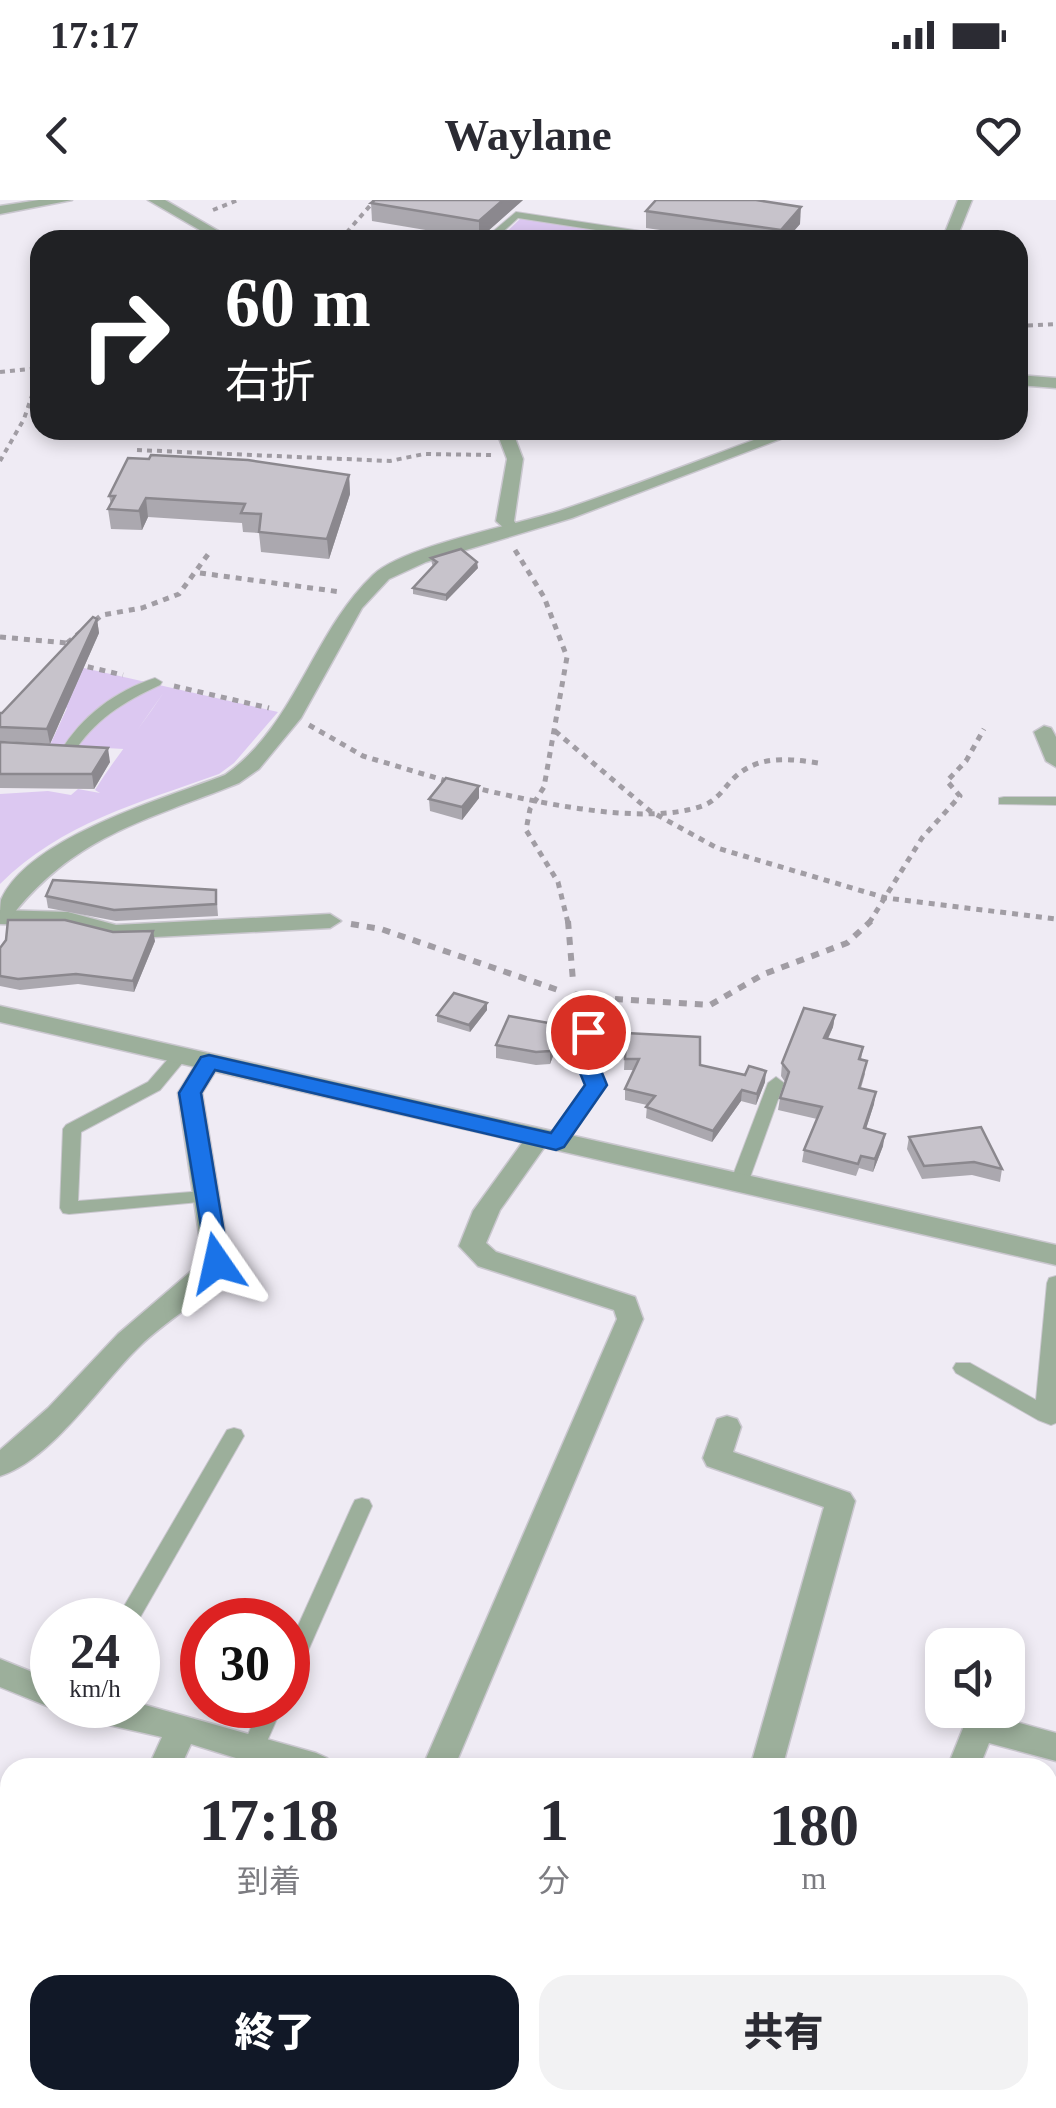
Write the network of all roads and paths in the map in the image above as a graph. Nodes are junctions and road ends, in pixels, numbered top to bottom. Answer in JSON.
{"nodes":[{"id":1,"x":65,"y":200,"type":"edge"},
{"id":2,"x":155,"y":200,"type":"edge"},
{"id":3,"x":375,"y":200,"type":"edge"},
{"id":4,"x":965,"y":200,"type":"edge"},
{"id":5,"x":7,"y":209,"type":"edge"},
{"id":6,"x":0,"y":223,"type":"edge"},
{"id":7,"x":209,"y":230,"type":"edge"},
{"id":8,"x":349,"y":230,"type":"edge"},
{"id":9,"x":499,"y":230,"type":"edge"},
{"id":10,"x":617,"y":230,"type":"edge"},
{"id":11,"x":952,"y":230,"type":"edge"},
{"id":12,"x":1056,"y":324,"type":"edge"},
{"id":13,"x":1028,"y":325,"type":"edge"},
{"id":14,"x":30,"y":370,"type":"edge"},
{"id":15,"x":0,"y":372,"type":"edge"},
{"id":16,"x":1028,"y":381,"type":"edge"},
{"id":17,"x":1056,"y":383,"type":"edge"},
{"id":18,"x":30,"y":401,"type":"edge"},
{"id":19,"x":508,"y":440,"type":"edge"},
{"id":20,"x":768,"y":440,"type":"edge"},
{"id":21,"x":137,"y":450,"type":"dead end"},
{"id":22,"x":514,"y":456,"type":"junction"},
{"id":23,"x":0,"y":461,"type":"edge"},
{"id":24,"x":507,"y":532,"type":"junction"},
{"id":25,"x":210,"y":552,"type":"dead end"},
{"id":26,"x":199,"y":573,"type":"junction"},
{"id":27,"x":362,"y":596,"type":"junction"},
{"id":28,"x":0,"y":637,"type":"edge"},
{"id":29,"x":67,"y":644,"type":"junction"},
{"id":30,"x":155,"y":682,"type":"junction"},
{"id":31,"x":292,"y":716,"type":"junction"},
{"id":32,"x":984,"y":730,"type":"dead end"},
{"id":33,"x":556,"y":731,"type":"junction"},
{"id":34,"x":1044,"y":732,"type":"dead end"},
{"id":35,"x":50,"y":751,"type":"edge"},
{"id":36,"x":818,"y":762,"type":"dead end"},
{"id":37,"x":1056,"y":762,"type":"edge"},
{"id":38,"x":534,"y":801,"type":"junction"},
{"id":39,"x":1004,"y":801,"type":"dead end"},
{"id":40,"x":1056,"y":801,"type":"edge"},
{"id":41,"x":650,"y":811,"type":"junction"},
{"id":42,"x":886,"y":898,"type":"junction"},
{"id":43,"x":0,"y":917,"type":"edge"},
{"id":44,"x":1056,"y":919,"type":"edge"},
{"id":45,"x":330,"y":921,"type":"joint"},
{"id":46,"x":576,"y":997,"type":"junction"},
{"id":47,"x":0,"y":1014,"type":"edge"},
{"id":48,"x":181,"y":1055,"type":"junction"},
{"id":49,"x":209,"y":1062,"type":"junction"},
{"id":50,"x":776,"y":1083,"type":"dead end"},
{"id":51,"x":548,"y":1140,"type":"junction"},
{"id":52,"x":739,"y":1183,"type":"junction"},
{"id":53,"x":204,"y":1197,"type":"junction"},
{"id":54,"x":1056,"y":1255,"type":"edge"},
{"id":55,"x":1056,"y":1283,"type":"edge"},
{"id":56,"x":963,"y":1368,"type":"dead end"},
{"id":57,"x":1050,"y":1417,"type":"edge"},
{"id":58,"x":727,"y":1427,"type":"dead end"},
{"id":59,"x":234,"y":1436,"type":"dead end"},
{"id":60,"x":0,"y":1464,"type":"edge"},
{"id":61,"x":362,"y":1506,"type":"dead end"},
{"id":62,"x":140,"y":1598,"type":"edge"},
{"id":63,"x":310,"y":1622,"type":"edge"},
{"id":64,"x":0,"y":1673,"type":"edge"},
{"id":65,"x":30,"y":1685,"type":"edge"},
{"id":66,"x":183,"y":1728,"type":"edge"},
{"id":67,"x":186,"y":1728,"type":"edge"},
{"id":68,"x":262,"y":1728,"type":"edge"},
{"id":69,"x":253,"y":1748,"type":"junction"},
{"id":70,"x":1056,"y":1748,"type":"edge"},
{"id":71,"x":169,"y":1758,"type":"edge"},
{"id":72,"x":284,"y":1758,"type":"edge"},
{"id":73,"x":442,"y":1758,"type":"edge"},
{"id":74,"x":769,"y":1758,"type":"edge"},
{"id":75,"x":967,"y":1758,"type":"edge"}],
"edges":[{"from":1,"to":5,"type":"street"},
{"from":2,"to":7,"type":"street"},
{"from":3,"to":8,"type":"path"},
{"from":4,"to":11,"type":"street"},
{"from":5,"to":6,"type":"street"},
{"from":9,"to":10,"type":"lane"},
{"from":12,"to":13,"type":"path"},
{"from":14,"to":15,"type":"path"},
{"from":16,"to":17,"type":"street"},
{"from":18,"to":23,"type":"path"},
{"from":19,"to":22,"type":"street"},
{"from":20,"to":24,"type":"street"},
{"from":21,"to":22,"type":"path"},
{"from":22,"to":24,"type":"street"},
{"from":24,"to":27,"type":"street"},
{"from":24,"to":33,"type":"path"},
{"from":25,"to":26,"type":"path"},
{"from":26,"to":27,"type":"path"},
{"from":26,"to":29,"type":"path"},
{"from":27,"to":31,"type":"street"},
{"from":28,"to":29,"type":"path"},
{"from":29,"to":30,"type":"path"},
{"from":30,"to":31,"type":"path"},
{"from":30,"to":35,"type":"lane"},
{"from":31,"to":38,"type":"path"},
{"from":31,"to":43,"type":"street"},
{"from":32,"to":42,"type":"path"},
{"from":33,"to":38,"type":"path"},
{"from":33,"to":41,"type":"path"},
{"from":34,"to":37,"type":"street"},
{"from":36,"to":41,"type":"path"},
{"from":38,"to":41,"type":"path"},
{"from":38,"to":46,"type":"path"},
{"from":39,"to":40,"type":"lane"},
{"from":41,"to":42,"type":"path"},
{"from":42,"to":44,"type":"path"},
{"from":42,"to":46,"type":"path"},
{"from":43,"to":45,"type":"street"},
{"from":45,"to":46,"type":"path"},
{"from":46,"to":51,"type":"lane"},
{"from":47,"to":48,"type":"street"},
{"from":48,"to":49,"type":"street"},
{"from":48,"to":53,"type":"lane"},
{"from":49,"to":51,"type":"street"},
{"from":49,"to":53,"type":"street"},
{"from":50,"to":52,"type":"lane"},
{"from":51,"to":52,"type":"street"},
{"from":51,"to":73,"type":"street"},
{"from":52,"to":54,"type":"street"},
{"from":53,"to":60,"type":"street"},
{"from":55,"to":57,"type":"lane"},
{"from":56,"to":57,"type":"lane"},
{"from":58,"to":74,"type":"street"},
{"from":59,"to":62,"type":"lane"},
{"from":61,"to":63,"type":"lane"},
{"from":64,"to":65,"type":"street"},
{"from":66,"to":71,"type":"street"},
{"from":67,"to":69,"type":"street"},
{"from":68,"to":69,"type":"lane"},
{"from":69,"to":72,"type":"street"},
{"from":70,"to":75,"type":"street"}]}
